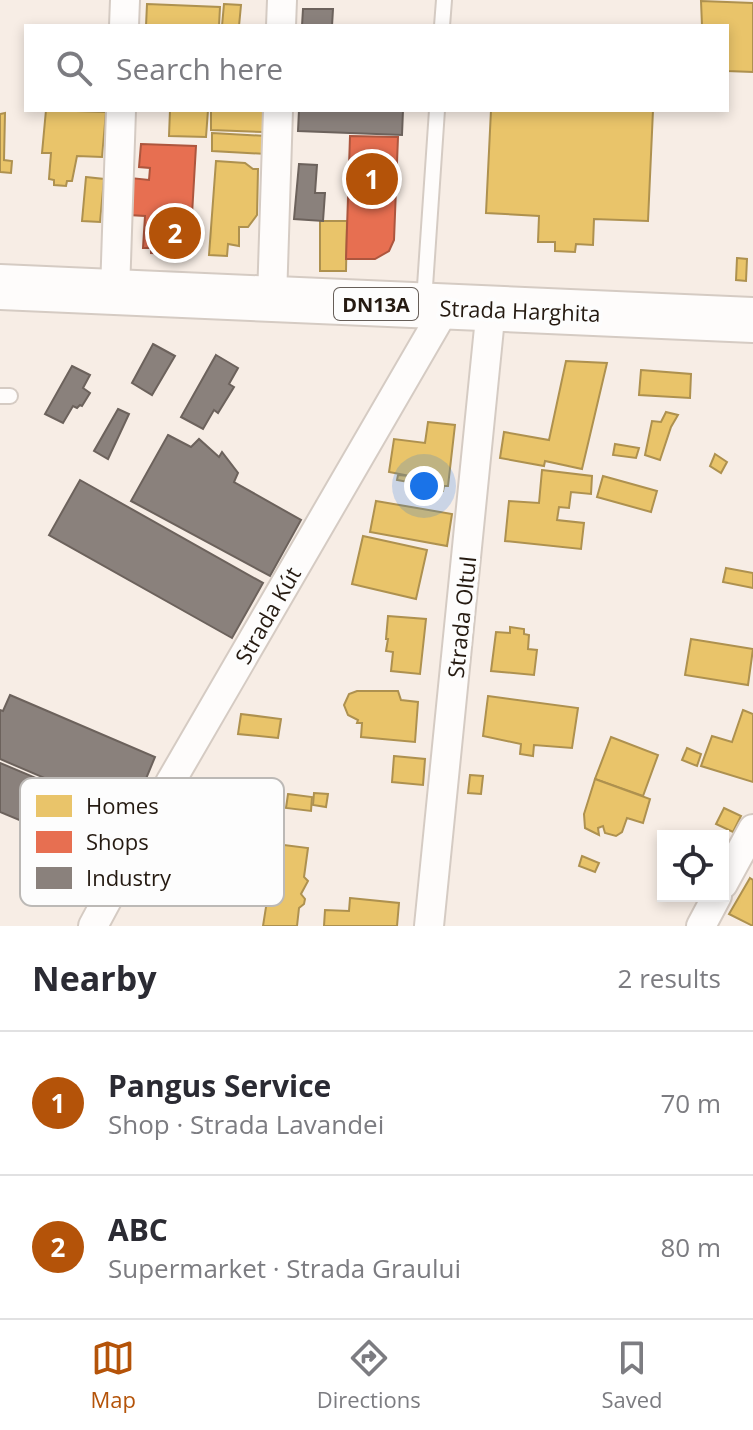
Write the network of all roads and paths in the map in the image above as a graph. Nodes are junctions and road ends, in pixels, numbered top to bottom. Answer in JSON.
{"nodes":[{"id":1,"x":125,"y":0,"type":"edge"},
{"id":2,"x":282,"y":0,"type":"edge"},
{"id":3,"x":444,"y":0,"type":"edge"},
{"id":4,"x":124,"y":24,"type":"edge"},
{"id":5,"x":281,"y":24,"type":"edge"},
{"id":6,"x":442,"y":24,"type":"edge"},
{"id":7,"x":121,"y":112,"type":"edge"},
{"id":8,"x":278,"y":112,"type":"edge"},
{"id":9,"x":437,"y":112,"type":"edge"},
{"id":10,"x":0,"y":287,"type":"edge"},
{"id":11,"x":115,"y":292,"type":"junction"},
{"id":12,"x":272,"y":299,"type":"junction"},
{"id":13,"x":435,"y":306,"type":"junction"},
{"id":14,"x":491,"y":308,"type":"junction"},
{"id":15,"x":753,"y":320,"type":"edge"},
{"id":16,"x":173,"y":778,"type":"edge"},
{"id":17,"x":753,"y":829,"type":"edge"},
{"id":18,"x":729,"y":873,"type":"edge"},
{"id":19,"x":714,"y":902,"type":"edge"},
{"id":20,"x":104,"y":906,"type":"edge"},
{"id":21,"x":93,"y":926,"type":"edge"},
{"id":22,"x":429,"y":926,"type":"edge"},
{"id":23,"x":701,"y":926,"type":"edge"}],
"edges":[{"from":1,"to":4,"type":"street"},
{"from":2,"to":5,"type":"street"},
{"from":3,"to":6,"type":"lane"},
{"from":7,"to":11,"type":"street"},
{"from":8,"to":12,"type":"street"},
{"from":9,"to":13,"type":"lane"},
{"from":10,"to":11,"type":"main road","name":"Strada Harghita","number":"DN13A"},
{"from":11,"to":12,"type":"main road","name":"Strada Harghita","number":"DN13A"},
{"from":12,"to":13,"type":"main road","name":"Strada Harghita","number":"DN13A"},
{"from":13,"to":14,"type":"main road","name":"Strada Harghita","number":"DN13A"},
{"from":13,"to":16,"type":"street","name":"Strada Kút"},
{"from":14,"to":15,"type":"main road","name":"Strada Harghita","number":"DN13A"},
{"from":14,"to":22,"type":"street","name":"Strada Oltul"},
{"from":17,"to":18,"type":"street"},
{"from":19,"to":23,"type":"street"},
{"from":20,"to":21,"type":"street","name":"Strada Kút"}]}
